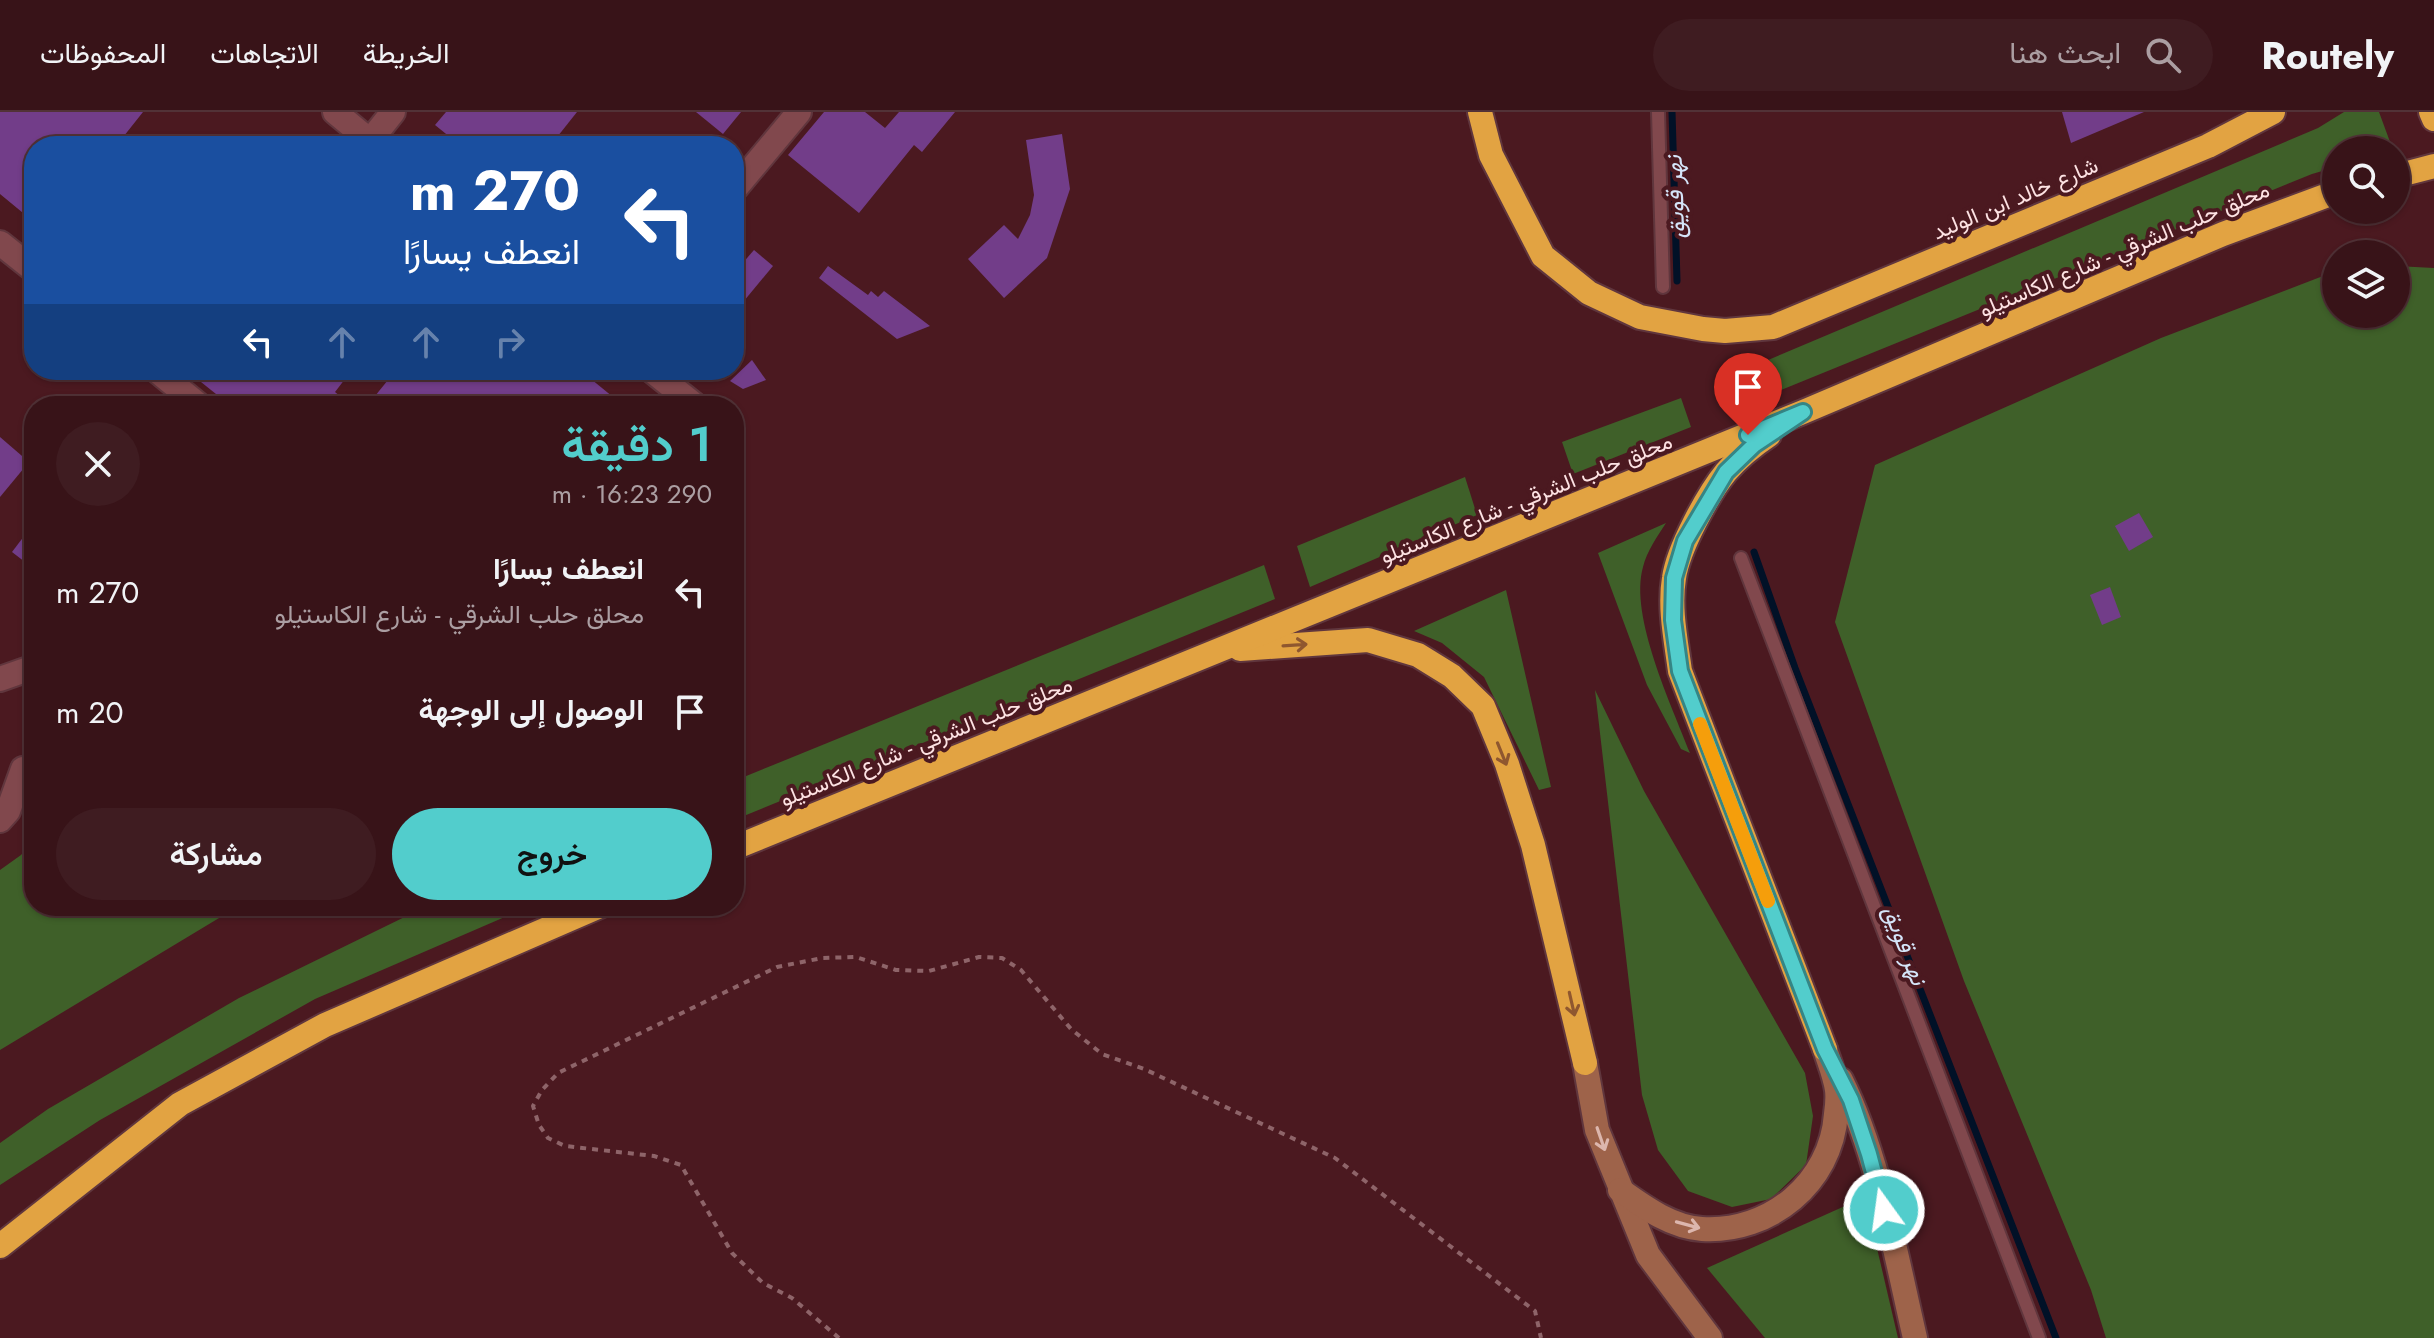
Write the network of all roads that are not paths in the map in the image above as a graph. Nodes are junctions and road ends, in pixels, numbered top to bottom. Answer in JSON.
{"nodes":[{"id":1,"x":335,"y":112,"type":"edge"},
{"id":2,"x":393,"y":112,"type":"edge"},
{"id":3,"x":799,"y":112,"type":"edge"},
{"id":4,"x":1480,"y":112,"type":"edge"},
{"id":5,"x":1658,"y":112,"type":"edge"},
{"id":6,"x":2273,"y":112,"type":"edge"},
{"id":7,"x":2431,"y":112,"type":"edge"},
{"id":8,"x":2434,"y":119,"type":"edge"},
{"id":9,"x":364,"y":136,"type":"edge"},
{"id":10,"x":378,"y":136,"type":"edge"},
{"id":11,"x":2434,"y":166,"type":"edge"},
{"id":12,"x":2410,"y":172,"type":"edge"},
{"id":13,"x":744,"y":178,"type":"edge"},
{"id":14,"x":2322,"y":197,"type":"edge"},
{"id":15,"x":0,"y":243,"type":"edge"},
{"id":16,"x":24,"y":262,"type":"edge"},
{"id":17,"x":1663,"y":287,"type":"dead end"},
{"id":18,"x":168,"y":380,"type":"edge"},
{"id":19,"x":664,"y":380,"type":"edge"},
{"id":20,"x":188,"y":396,"type":"edge"},
{"id":21,"x":684,"y":396,"type":"edge"},
{"id":22,"x":1803,"y":412,"type":"junction"},
{"id":23,"x":1741,"y":558,"type":"dead end"},
{"id":24,"x":1217,"y":651,"type":"junction"},
{"id":25,"x":24,"y":671,"type":"edge"},
{"id":26,"x":0,"y":679,"type":"edge"},
{"id":27,"x":23,"y":769,"type":"dead end"},
{"id":28,"x":0,"y":820,"type":"edge"},
{"id":29,"x":744,"y":844,"type":"edge"},
{"id":30,"x":577,"y":916,"type":"edge"},
{"id":31,"x":1825,"y":1049,"type":"junction"},
{"id":32,"x":1585,"y":1063,"type":"joint"},
{"id":33,"x":1620,"y":1190,"type":"junction"},
{"id":34,"x":0,"y":1246,"type":"edge"},
{"id":35,"x":1710,"y":1338,"type":"edge"},
{"id":36,"x":1915,"y":1338,"type":"edge"},
{"id":37,"x":2039,"y":1338,"type":"edge"}],
"edges":[{"from":1,"to":9,"type":"street"},
{"from":2,"to":10,"type":"street"},
{"from":3,"to":13,"type":"street"},
{"from":4,"to":6,"type":"highway","name":"شارع خالد ابن الوليد"},
{"from":5,"to":17,"type":"lane"},
{"from":7,"to":8,"type":"highway"},
{"from":11,"to":12,"type":"highway"},
{"from":14,"to":22,"type":"highway","name":"محلق حلب الشرقي - شارع الكاستيلو"},
{"from":15,"to":16,"type":"street"},
{"from":18,"to":20,"type":"street"},
{"from":19,"to":21,"type":"street"},
{"from":22,"to":24,"type":"highway","name":"محلق حلب الشرقي - شارع الكاستيلو"},
{"from":22,"to":31,"type":"highway"},
{"from":23,"to":37,"type":"lane"},
{"from":24,"to":29,"type":"highway","name":"محلق حلب الشرقي - شارع الكاستيلو"},
{"from":24,"to":32,"type":"highway","one_way":true},
{"from":25,"to":26,"type":"street"},
{"from":27,"to":28,"type":"street"},
{"from":30,"to":34,"type":"highway"},
{"from":33,"to":31,"type":"main road","one_way":true},
{"from":31,"to":36,"type":"main road"},
{"from":32,"to":33,"type":"main road","one_way":true},
{"from":33,"to":35,"type":"main road"}]}
